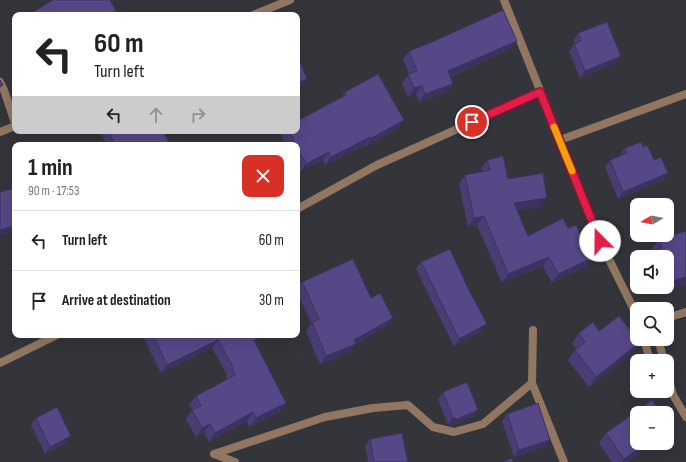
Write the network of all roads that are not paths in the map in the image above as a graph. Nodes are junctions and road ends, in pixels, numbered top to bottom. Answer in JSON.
{"nodes":[{"id":1,"x":290,"y":0,"type":"edge"},
{"id":2,"x":504,"y":0,"type":"edge"},
{"id":3,"x":260,"y":12,"type":"edge"},
{"id":4,"x":0,"y":82,"type":"edge"},
{"id":5,"x":540,"y":92,"type":"junction"},
{"id":6,"x":686,"y":94,"type":"edge"},
{"id":7,"x":12,"y":115,"type":"edge"},
{"id":8,"x":12,"y":126,"type":"edge"},
{"id":9,"x":0,"y":132,"type":"edge"},
{"id":10,"x":560,"y":140,"type":"junction"},
{"id":11,"x":300,"y":207,"type":"edge"},
{"id":12,"x":630,"y":302,"type":"edge"},
{"id":13,"x":686,"y":312,"type":"edge"},
{"id":14,"x":674,"y":316,"type":"edge"},
{"id":15,"x":533,"y":330,"type":"dead end"},
{"id":16,"x":51,"y":338,"type":"edge"},
{"id":17,"x":0,"y":363,"type":"edge"},
{"id":18,"x":532,"y":383,"type":"junction"},
{"id":19,"x":674,"y":397,"type":"edge"},
{"id":20,"x":686,"y":417,"type":"edge"},
{"id":21,"x":235,"y":462,"type":"edge"},
{"id":22,"x":564,"y":462,"type":"edge"}],
"edges":[{"from":1,"to":3,"type":"street"},
{"from":2,"to":5,"type":"street"},
{"from":4,"to":7,"type":"street"},
{"from":5,"to":10,"type":"street"},
{"from":5,"to":11,"type":"street"},
{"from":6,"to":10,"type":"street"},
{"from":8,"to":9,"type":"street"},
{"from":10,"to":12,"type":"street"},
{"from":13,"to":14,"type":"street"},
{"from":15,"to":18,"type":"street"},
{"from":16,"to":17,"type":"street"},
{"from":18,"to":21,"type":"street"},
{"from":18,"to":22,"type":"street"},
{"from":19,"to":20,"type":"street"}]}
